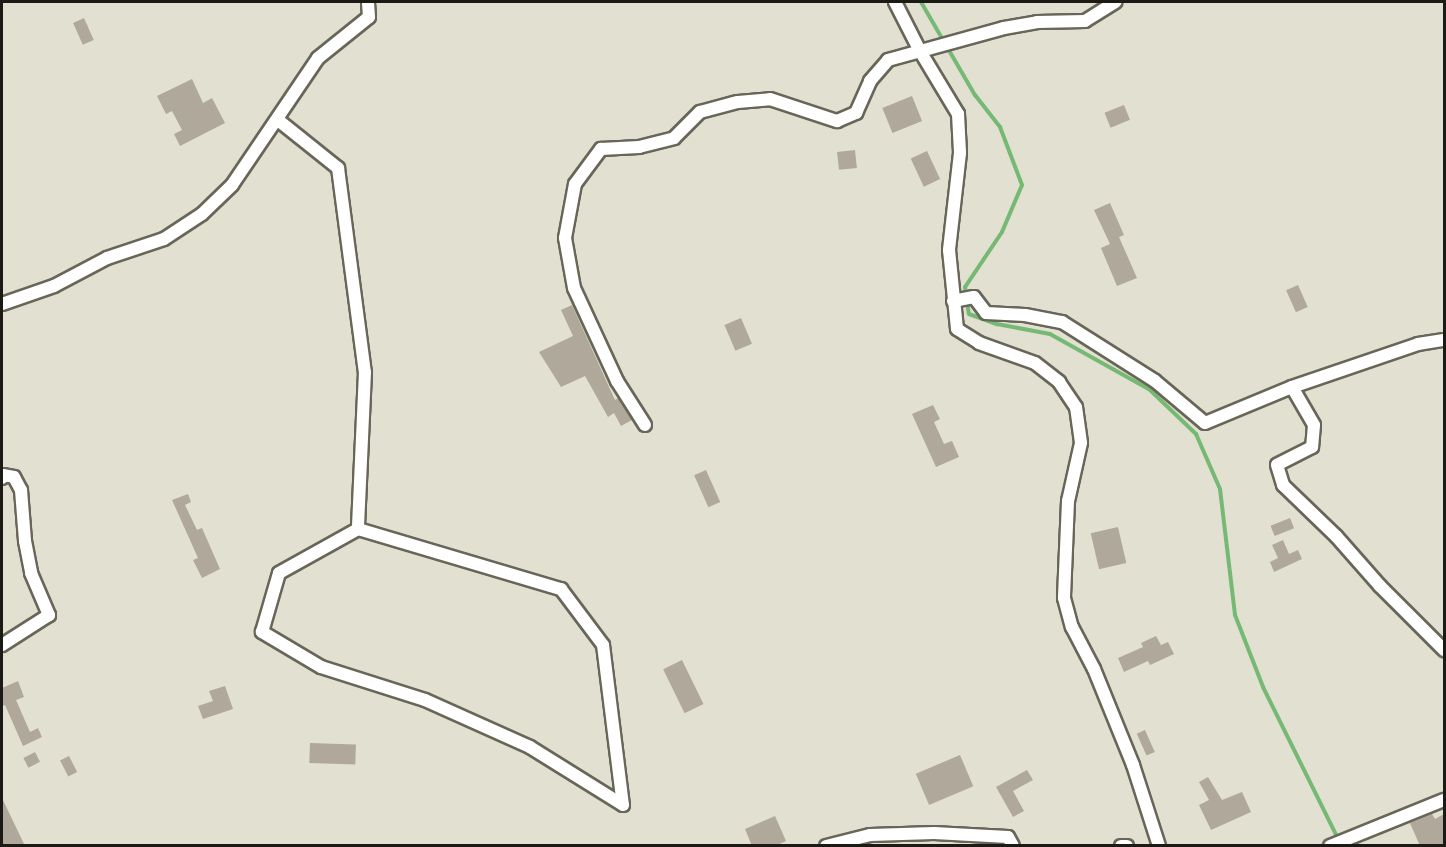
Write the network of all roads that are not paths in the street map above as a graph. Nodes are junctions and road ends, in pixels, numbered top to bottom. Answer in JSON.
{"nodes":[{"id":1,"x":368,"y":2,"type":"edge"},
{"id":2,"x":895,"y":2,"type":"edge"},
{"id":3,"x":1116,"y":2,"type":"edge"},
{"id":4,"x":920,"y":51,"type":"junction"},
{"id":5,"x":278,"y":120,"type":"junction"},
{"id":6,"x":952,"y":301,"type":"junction"},
{"id":7,"x":2,"y":304,"type":"edge"},
{"id":8,"x":1444,"y":340,"type":"edge"},
{"id":9,"x":1292,"y":387,"type":"junction"},
{"id":10,"x":645,"y":425,"type":"dead end"},
{"id":11,"x":2,"y":478,"type":"edge"},
{"id":12,"x":358,"y":529,"type":"junction"},
{"id":13,"x":2,"y":645,"type":"edge"},
{"id":14,"x":1444,"y":650,"type":"edge"},
{"id":15,"x":1444,"y":800,"type":"edge"},
{"id":16,"x":826,"y":846,"type":"edge"},
{"id":17,"x":1013,"y":846,"type":"edge"},
{"id":18,"x":1121,"y":846,"type":"edge"},
{"id":19,"x":1127,"y":846,"type":"edge"},
{"id":20,"x":1159,"y":846,"type":"edge"},
{"id":21,"x":1330,"y":846,"type":"edge"}],
"edges":[{"from":1,"to":5,"type":"street"},
{"from":2,"to":4,"type":"street"},
{"from":3,"to":4,"type":"street"},
{"from":4,"to":6,"type":"street"},
{"from":4,"to":10,"type":"street"},
{"from":5,"to":7,"type":"street"},
{"from":5,"to":12,"type":"street"},
{"from":6,"to":9,"type":"street"},
{"from":6,"to":20,"type":"street"},
{"from":8,"to":9,"type":"street"},
{"from":9,"to":14,"type":"street"},
{"from":11,"to":13,"type":"street"},
{"from":12,"to":12,"type":"street"},
{"from":15,"to":21,"type":"street"},
{"from":16,"to":17,"type":"street"},
{"from":18,"to":19,"type":"street"}]}
